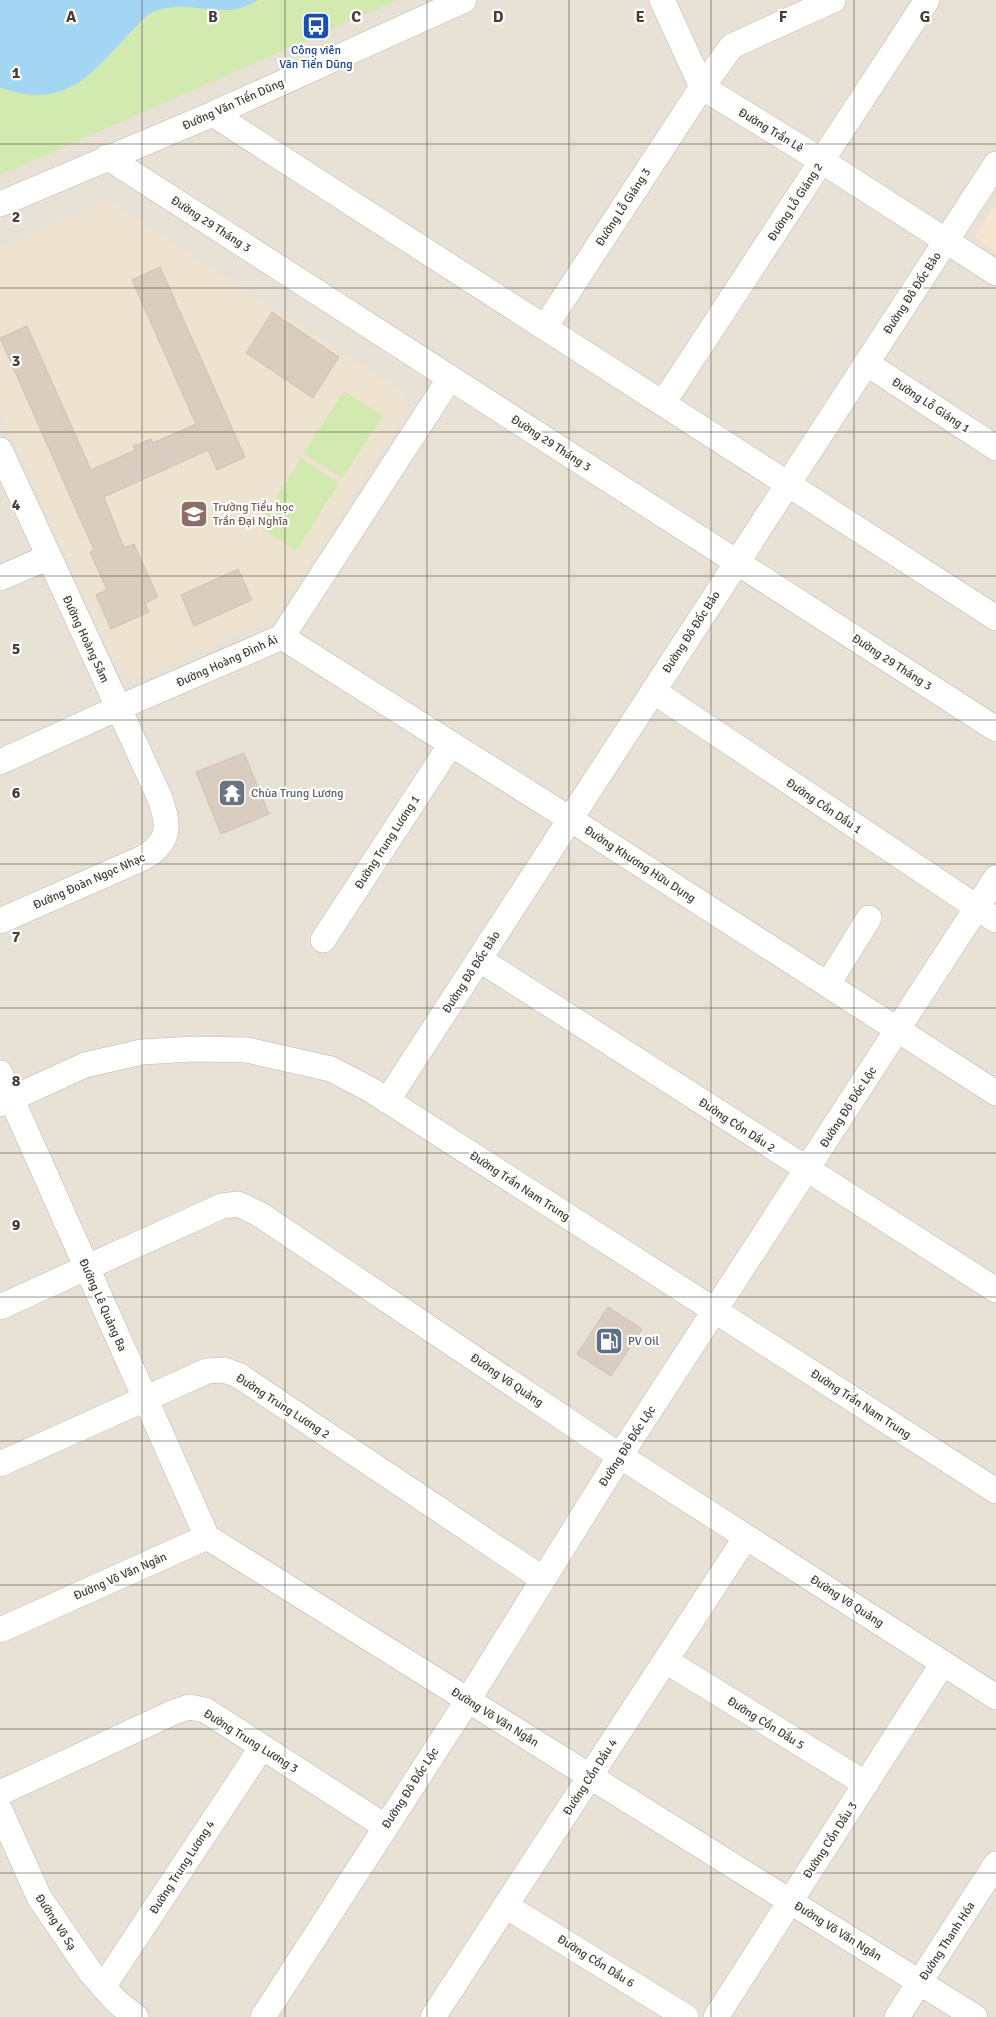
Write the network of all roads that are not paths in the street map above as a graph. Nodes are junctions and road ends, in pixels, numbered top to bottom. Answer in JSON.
{"nodes":[{"id":1,"x":464,"y":0,"type":"edge"},
{"id":2,"x":662,"y":0,"type":"edge"},
{"id":3,"x":833,"y":0,"type":"edge"},
{"id":4,"x":927,"y":0,"type":"edge"},
{"id":5,"x":702,"y":87,"type":"junction"},
{"id":6,"x":213,"y":114,"type":"junction"},
{"id":7,"x":106,"y":157,"type":"junction"},
{"id":8,"x":822,"y":161,"type":"junction"},
{"id":9,"x":996,"y":164,"type":"edge"},
{"id":10,"x":0,"y":204,"type":"edge"},
{"id":11,"x":947,"y":241,"type":"junction"},
{"id":12,"x":996,"y":273,"type":"edge"},
{"id":13,"x":545,"y":328,"type":"junction"},
{"id":14,"x":866,"y":363,"type":"junction"},
{"id":15,"x":450,"y":378,"type":"junction"},
{"id":16,"x":663,"y":403,"type":"junction"},
{"id":17,"x":996,"y":448,"type":"edge"},
{"id":18,"x":0,"y":450,"type":"edge"},
{"id":19,"x":788,"y":484,"type":"junction"},
{"id":20,"x":48,"y":557,"type":"junction"},
{"id":21,"x":737,"y":562,"type":"junction"},
{"id":22,"x":0,"y":578,"type":"edge"},
{"id":23,"x":996,"y":618,"type":"edge"},
{"id":24,"x":282,"y":637,"type":"junction"},
{"id":25,"x":653,"y":691,"type":"junction"},
{"id":26,"x":118,"y":708,"type":"junction"},
{"id":27,"x":996,"y":729,"type":"edge"},
{"id":28,"x":451,"y":744,"type":"junction"},
{"id":29,"x":0,"y":762,"type":"edge"},
{"id":30,"x":570,"y":819,"type":"junction"},
{"id":31,"x":167,"y":830,"type":"joint"},
{"id":32,"x":996,"y":878,"type":"edge"},
{"id":33,"x":986,"y":914,"type":"edge"},
{"id":34,"x":870,"y":918,"type":"dead end"},
{"id":35,"x":0,"y":921,"type":"edge"},
{"id":36,"x":323,"y":940,"type":"dead end"},
{"id":37,"x":479,"y":959,"type":"junction"},
{"id":38,"x":828,"y":984,"type":"junction"},
{"id":39,"x":897,"y":1030,"type":"junction"},
{"id":40,"x":0,"y":1073,"type":"edge"},
{"id":41,"x":996,"y":1093,"type":"edge"},
{"id":42,"x":387,"y":1101,"type":"junction"},
{"id":43,"x":6,"y":1102,"type":"edge"},
{"id":44,"x":807,"y":1170,"type":"junction"},
{"id":45,"x":87,"y":1268,"type":"junction"},
{"id":46,"x":996,"y":1290,"type":"edge"},
{"id":47,"x":0,"y":1307,"type":"edge"},
{"id":48,"x":716,"y":1310,"type":"junction"},
{"id":49,"x":146,"y":1400,"type":"junction"},
{"id":50,"x":620,"y":1456,"type":"junction"},
{"id":51,"x":0,"y":1464,"type":"edge"},
{"id":52,"x":996,"y":1491,"type":"edge"},
{"id":53,"x":207,"y":1537,"type":"junction"},
{"id":54,"x":746,"y":1537,"type":"junction"},
{"id":55,"x":543,"y":1579,"type":"junction"},
{"id":56,"x":0,"y":1630,"type":"edge"},
{"id":57,"x":666,"y":1661,"type":"junction"},
{"id":58,"x":943,"y":1663,"type":"junction"},
{"id":59,"x":996,"y":1697,"type":"edge"},
{"id":60,"x":468,"y":1700,"type":"junction"},
{"id":61,"x":262,"y":1747,"type":"junction"},
{"id":62,"x":591,"y":1777,"type":"junction"},
{"id":63,"x":866,"y":1784,"type":"junction"},
{"id":64,"x":0,"y":1793,"type":"edge"},
{"id":65,"x":0,"y":1810,"type":"edge"},
{"id":66,"x":386,"y":1827,"type":"junction"},
{"id":67,"x":996,"y":1864,"type":"edge"},
{"id":68,"x":790,"y":1901,"type":"junction"},
{"id":69,"x":506,"y":1906,"type":"junction"},
{"id":70,"x":919,"y":1982,"type":"junction"},
{"id":71,"x":103,"y":1987,"type":"junction"},
{"id":72,"x":136,"y":2017,"type":"edge"},
{"id":73,"x":263,"y":2017,"type":"edge"},
{"id":74,"x":433,"y":2017,"type":"edge"},
{"id":75,"x":686,"y":2017,"type":"edge"},
{"id":76,"x":716,"y":2017,"type":"edge"},
{"id":77,"x":897,"y":2017,"type":"edge"},
{"id":78,"x":975,"y":2017,"type":"edge"}],
"edges":[{"from":1,"to":6,"type":"street","name":"Đường Văn Tiến Dũng"},
{"from":2,"to":5,"type":"street"},
{"from":3,"to":5,"type":"street","name":"Đường Lỗ Giáng 3"},
{"from":4,"to":8,"type":"street","name":"Đường Lỗ Giáng 2"},
{"from":5,"to":8,"type":"street","name":"Đường Trần Lê"},
{"from":5,"to":13,"type":"street","name":"Đường Lỗ Giáng 3"},
{"from":6,"to":7,"type":"street","name":"Đường Văn Tiến Dũng"},
{"from":6,"to":13,"type":"street"},
{"from":7,"to":10,"type":"street","name":"Đường Văn Tiến Dũng"},
{"from":7,"to":15,"type":"street","name":"Đường 29 Tháng 3"},
{"from":8,"to":11,"type":"street","name":"Đường Trần Lê"},
{"from":8,"to":16,"type":"street","name":"Đường Lỗ Giáng 2"},
{"from":9,"to":11,"type":"street","name":"Đường Đô Đốc Bảo"},
{"from":11,"to":12,"type":"street","name":"Đường Trần Lê"},
{"from":11,"to":14,"type":"street","name":"Đường Đô Đốc Bảo"},
{"from":13,"to":16,"type":"street"},
{"from":14,"to":17,"type":"street","name":"Đường Lỗ Giáng 1"},
{"from":14,"to":19,"type":"street","name":"Đường Đô Đốc Bảo"},
{"from":15,"to":21,"type":"street","name":"Đường 29 Tháng 3"},
{"from":15,"to":24,"type":"street","name":"Đường Hoàng Đình Ái"},
{"from":16,"to":19,"type":"street"},
{"from":18,"to":20,"type":"street","name":"Đường Hoàng Sâm"},
{"from":19,"to":21,"type":"street","name":"Đường Đô Đốc Bảo"},
{"from":19,"to":23,"type":"street"},
{"from":20,"to":22,"type":"street"},
{"from":20,"to":26,"type":"street","name":"Đường Hoàng Sâm"},
{"from":21,"to":25,"type":"street","name":"Đường Đô Đốc Bảo"},
{"from":21,"to":27,"type":"street","name":"Đường 29 Tháng 3"},
{"from":24,"to":26,"type":"street","name":"Đường Hoàng Đình Ái"},
{"from":24,"to":28,"type":"street","name":"Đường Khương Hữu Dụng"},
{"from":25,"to":30,"type":"street","name":"Đường Đô Đốc Bảo"},
{"from":25,"to":33,"type":"street","name":"Đường Cồn Dầu 1"},
{"from":26,"to":29,"type":"street","name":"Đường Hoàng Đình Ái"},
{"from":26,"to":31,"type":"street","name":"Đường Hoàng Sâm"},
{"from":28,"to":30,"type":"street","name":"Đường Khương Hữu Dụng"},
{"from":28,"to":36,"type":"street","name":"Đường Trung Lương 1"},
{"from":30,"to":37,"type":"street","name":"Đường Đô Đốc Bảo"},
{"from":30,"to":38,"type":"street","name":"Đường Khương Hữu Dụng"},
{"from":31,"to":35,"type":"street","name":"Đường Đoàn Ngọc Nhạc"},
{"from":32,"to":33,"type":"street","name":"Đường Đô Đốc Lộc"},
{"from":33,"to":39,"type":"street","name":"Đường Đô Đốc Lộc"},
{"from":34,"to":38,"type":"street"},
{"from":37,"to":42,"type":"street","name":"Đường Đô Đốc Bảo"},
{"from":37,"to":44,"type":"street","name":"Đường Cồn Dầu 2"},
{"from":38,"to":39,"type":"street","name":"Đường Khương Hữu Dụng"},
{"from":39,"to":41,"type":"street","name":"Đường Khương Hữu Dụng"},
{"from":39,"to":44,"type":"street","name":"Đường Đô Đốc Lộc"},
{"from":40,"to":43,"type":"street","name":"Đường Lê Quảng Ba"},
{"from":42,"to":43,"type":"street","name":"Đường Trần Nam Trung"},
{"from":42,"to":48,"type":"street","name":"Đường Trần Nam Trung"},
{"from":43,"to":45,"type":"street","name":"Đường Lê Quảng Ba"},
{"from":44,"to":46,"type":"street","name":"Đường Cồn Dầu 2"},
{"from":44,"to":48,"type":"street","name":"Đường Đô Đốc Lộc"},
{"from":45,"to":47,"type":"street","name":"Đường Võ Quảng"},
{"from":45,"to":49,"type":"street","name":"Đường Lê Quảng Ba"},
{"from":45,"to":50,"type":"street","name":"Đường Võ Quảng"},
{"from":48,"to":50,"type":"street","name":"Đường Đô Đốc Lộc"},
{"from":48,"to":52,"type":"street","name":"Đường Trần Nam Trung"},
{"from":49,"to":51,"type":"street","name":"Đường Trung Lương 2"},
{"from":49,"to":53,"type":"street","name":"Đường Lê Quảng Ba"},
{"from":49,"to":55,"type":"street","name":"Đường Trung Lương 2"},
{"from":50,"to":54,"type":"street","name":"Đường Võ Quảng"},
{"from":50,"to":55,"type":"street","name":"Đường Đô Đốc Lộc"},
{"from":53,"to":56,"type":"street","name":"Đường Võ Văn Ngân"},
{"from":53,"to":60,"type":"street","name":"Đường Võ Văn Ngân"},
{"from":54,"to":57,"type":"street","name":"Đường Cồn Dầu 4"},
{"from":54,"to":58,"type":"street","name":"Đường Võ Quảng"},
{"from":55,"to":60,"type":"street","name":"Đường Đô Đốc Lộc"},
{"from":57,"to":62,"type":"street","name":"Đường Cồn Dầu 4"},
{"from":57,"to":63,"type":"street","name":"Đường Cồn Dầu 5"},
{"from":58,"to":59,"type":"street","name":"Đường Võ Quảng"},
{"from":58,"to":63,"type":"street","name":"Đường Cồn Dầu 3"},
{"from":60,"to":62,"type":"street","name":"Đường Võ Văn Ngân"},
{"from":60,"to":66,"type":"street","name":"Đường Đô Đốc Lộc"},
{"from":61,"to":64,"type":"street","name":"Đường Trung Lương 3"},
{"from":61,"to":66,"type":"street","name":"Đường Trung Lương 3"},
{"from":61,"to":71,"type":"street","name":"Đường Trung Lương 4"},
{"from":62,"to":68,"type":"street","name":"Đường Võ Văn Ngân"},
{"from":62,"to":69,"type":"street","name":"Đường Cồn Dầu 4"},
{"from":63,"to":68,"type":"street","name":"Đường Cồn Dầu 3"},
{"from":65,"to":71,"type":"street","name":"Đường Võ Sạ"},
{"from":66,"to":73,"type":"street","name":"Đường Đô Đốc Lộc"},
{"from":67,"to":70,"type":"street","name":"Đường Thanh Hóa"},
{"from":68,"to":70,"type":"street","name":"Đường Võ Văn Ngân"},
{"from":68,"to":76,"type":"street","name":"Đường Cồn Dầu 3"},
{"from":69,"to":74,"type":"street","name":"Đường Cồn Dầu 4"},
{"from":69,"to":75,"type":"street","name":"Đường Cồn Dầu 6"},
{"from":70,"to":77,"type":"street","name":"Đường Thanh Hóa"},
{"from":70,"to":78,"type":"street","name":"Đường Võ Văn Ngân"},
{"from":71,"to":72,"type":"street","name":"Đường Võ Sạ"}]}
